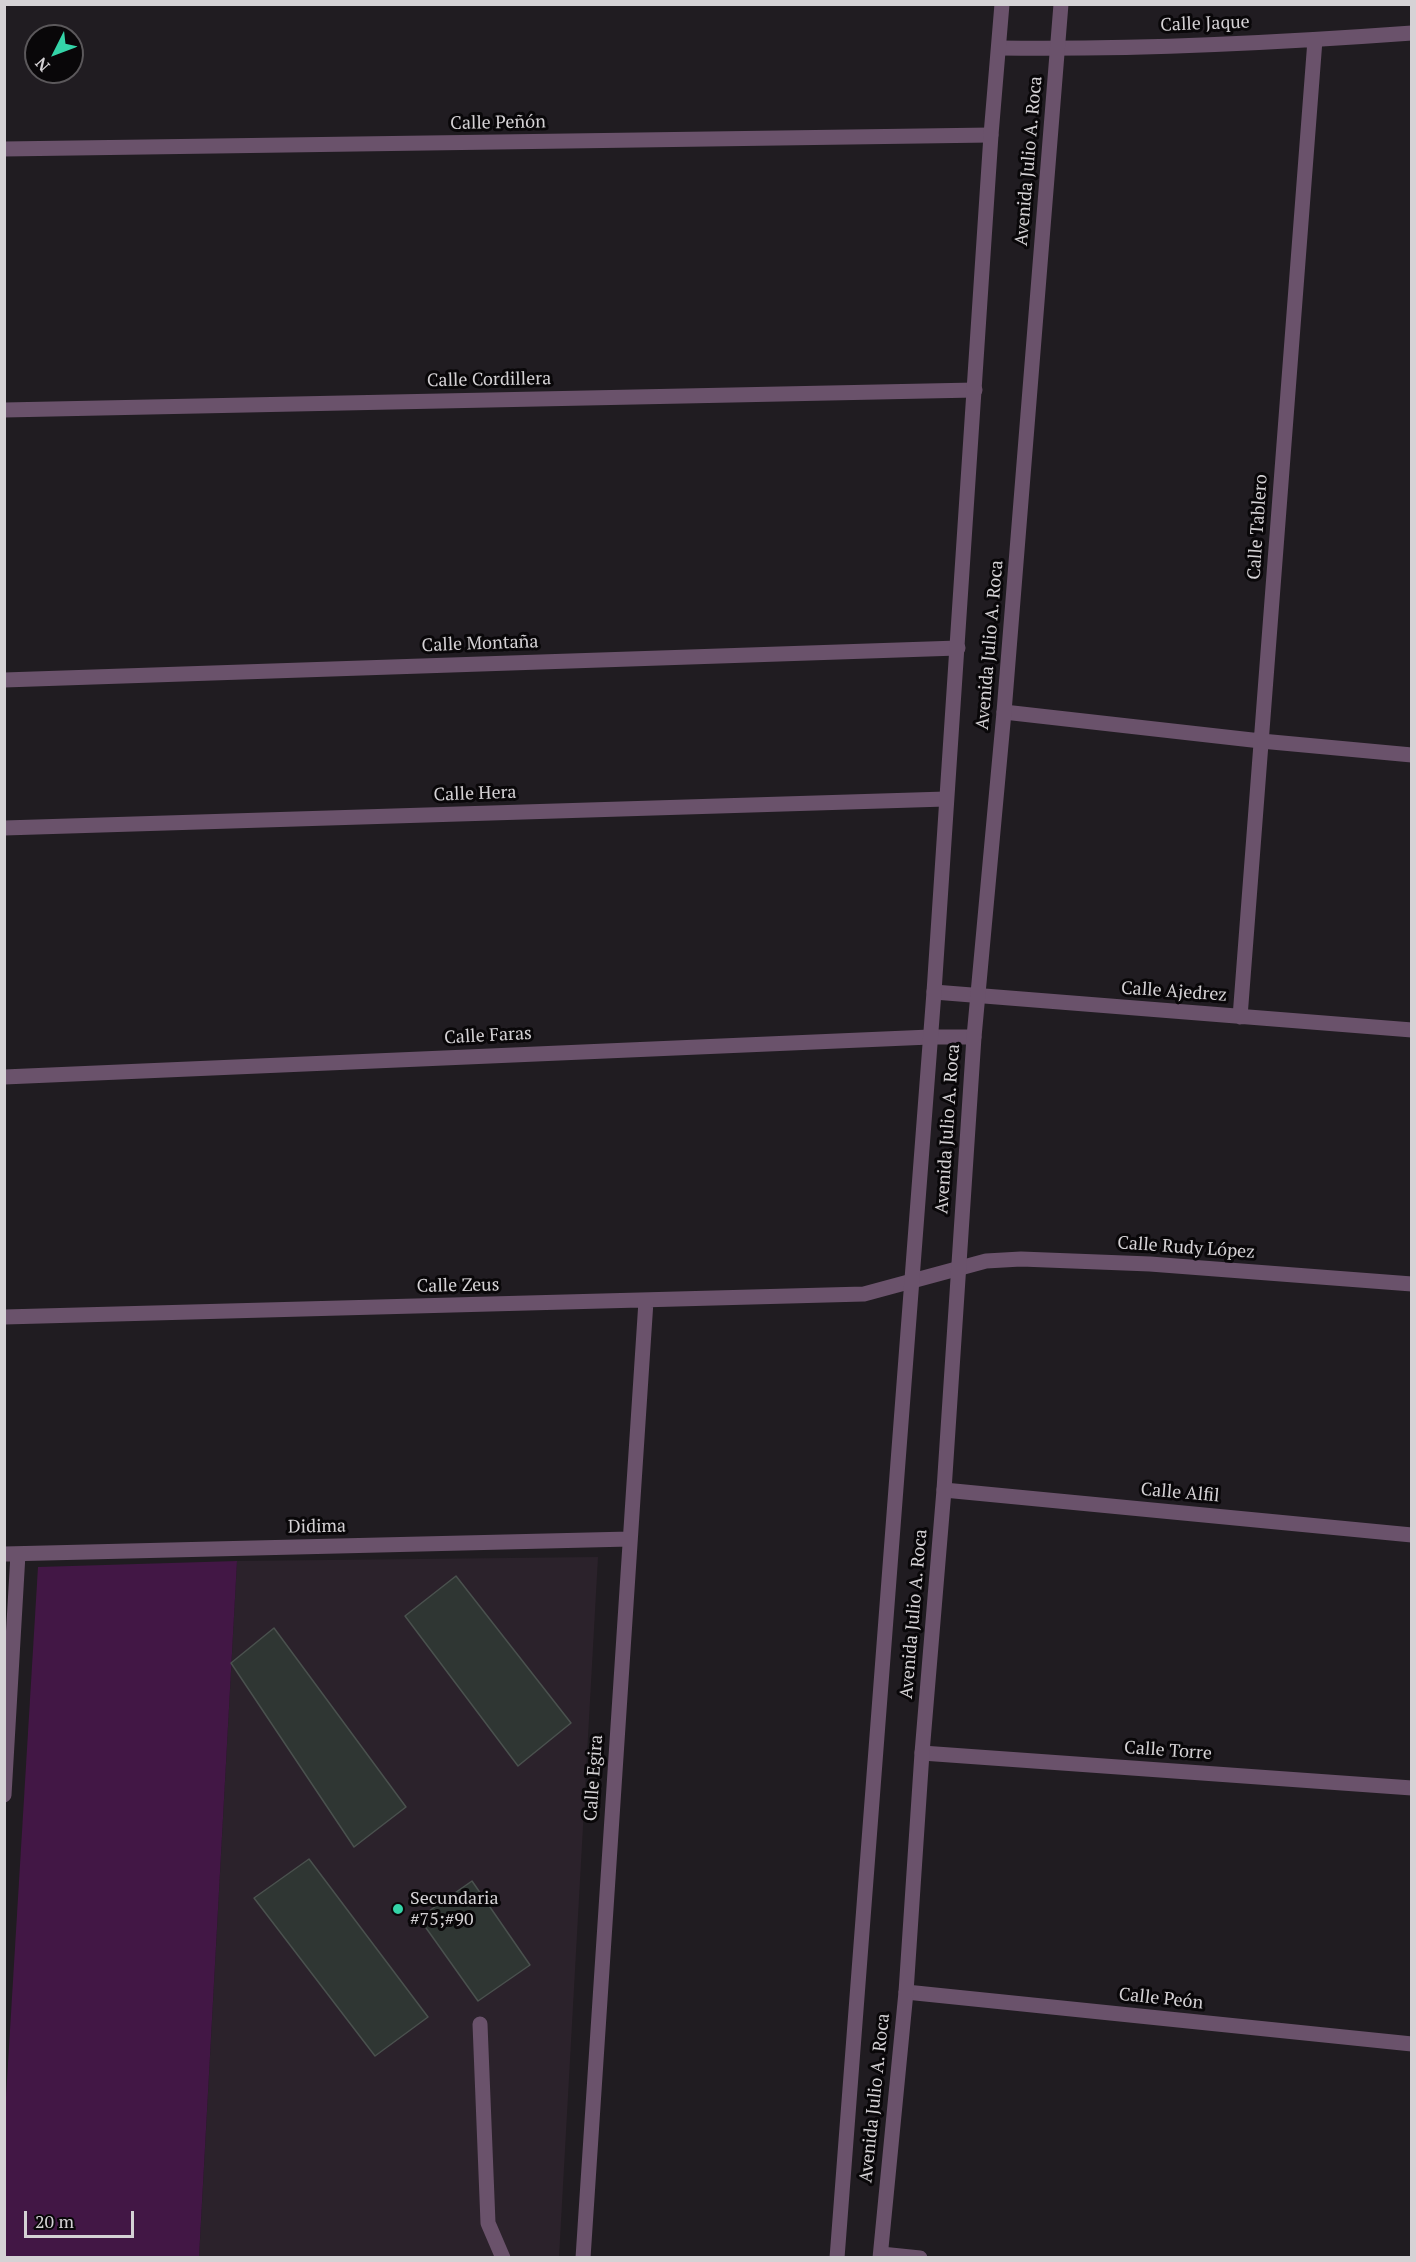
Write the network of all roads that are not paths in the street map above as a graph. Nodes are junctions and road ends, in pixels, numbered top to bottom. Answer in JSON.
{"nodes":[{"id":1,"x":1002,"y":4,"type":"edge"},
{"id":2,"x":1061,"y":4,"type":"edge"},
{"id":3,"x":1412,"y":33,"type":"edge"},
{"id":4,"x":1315,"y":40,"type":"junction"},
{"id":5,"x":999,"y":48,"type":"junction"},
{"id":6,"x":1057,"y":49,"type":"junction"},
{"id":7,"x":991,"y":135,"type":"junction"},
{"id":8,"x":4,"y":149,"type":"edge"},
{"id":9,"x":975,"y":390,"type":"junction"},
{"id":10,"x":4,"y":410,"type":"edge"},
{"id":11,"x":958,"y":648,"type":"junction"},
{"id":12,"x":4,"y":680,"type":"edge"},
{"id":13,"x":1004,"y":712,"type":"junction"},
{"id":14,"x":1261,"y":741,"type":"junction"},
{"id":15,"x":1412,"y":755,"type":"edge"},
{"id":16,"x":946,"y":799,"type":"junction"},
{"id":17,"x":4,"y":828,"type":"edge"},
{"id":18,"x":934,"y":992,"type":"junction"},
{"id":19,"x":977,"y":996,"type":"junction"},
{"id":20,"x":1240,"y":1017,"type":"junction"},
{"id":21,"x":1412,"y":1030,"type":"edge"},
{"id":22,"x":930,"y":1036,"type":"junction"},
{"id":23,"x":974,"y":1037,"type":"junction"},
{"id":24,"x":4,"y":1077,"type":"edge"},
{"id":25,"x":958,"y":1269,"type":"junction"},
{"id":26,"x":911,"y":1280,"type":"junction"},
{"id":27,"x":1412,"y":1284,"type":"edge"},
{"id":28,"x":646,"y":1301,"type":"junction"},
{"id":29,"x":4,"y":1317,"type":"edge"},
{"id":30,"x":944,"y":1490,"type":"junction"},
{"id":31,"x":1412,"y":1535,"type":"edge"},
{"id":32,"x":630,"y":1539,"type":"junction"},
{"id":33,"x":11,"y":1554,"type":"edge"},
{"id":34,"x":922,"y":1753,"type":"junction"},
{"id":35,"x":1412,"y":1788,"type":"edge"},
{"id":36,"x":4,"y":1795,"type":"edge"},
{"id":37,"x":906,"y":1992,"type":"junction"},
{"id":38,"x":480,"y":2024,"type":"dead end"},
{"id":39,"x":1412,"y":2044,"type":"edge"},
{"id":40,"x":880,"y":2256,"type":"edge"},
{"id":41,"x":503,"y":2258,"type":"edge"},
{"id":42,"x":582,"y":2258,"type":"edge"},
{"id":43,"x":837,"y":2258,"type":"edge"},
{"id":44,"x":920,"y":2258,"type":"edge"}],
"edges":[{"from":1,"to":5,"type":"street","name":"Avenida Julio A. Roca"},
{"from":2,"to":6,"type":"street","name":"Avenida Julio A. Roca"},
{"from":3,"to":4,"type":"street","name":"Calle Jaque"},
{"from":4,"to":6,"type":"street","name":"Calle Jaque"},
{"from":4,"to":14,"type":"street","name":"Calle Tablero"},
{"from":5,"to":6,"type":"street","name":"Calle Jaque"},
{"from":5,"to":7,"type":"street","name":"Avenida Julio A. Roca"},
{"from":6,"to":13,"type":"street","name":"Avenida Julio A. Roca"},
{"from":7,"to":8,"type":"street","name":"Calle Peñón"},
{"from":7,"to":9,"type":"street","name":"Avenida Julio A. Roca"},
{"from":9,"to":10,"type":"street","name":"Calle Cordillera"},
{"from":9,"to":11,"type":"street","name":"Avenida Julio A. Roca"},
{"from":11,"to":12,"type":"street","name":"Calle Montaña"},
{"from":11,"to":16,"type":"street","name":"Avenida Julio A. Roca"},
{"from":13,"to":14,"type":"street"},
{"from":13,"to":19,"type":"street","name":"Avenida Julio A. Roca"},
{"from":14,"to":15,"type":"street"},
{"from":14,"to":20,"type":"street","name":"Calle Tablero"},
{"from":16,"to":17,"type":"street","name":"Calle Hera"},
{"from":16,"to":18,"type":"street","name":"Avenida Julio A. Roca"},
{"from":18,"to":19,"type":"street","name":"Calle Ajedrez"},
{"from":18,"to":22,"type":"street","name":"Avenida Julio A. Roca"},
{"from":19,"to":20,"type":"street","name":"Calle Ajedrez"},
{"from":19,"to":23,"type":"street","name":"Avenida Julio A. Roca"},
{"from":20,"to":21,"type":"street","name":"Calle Ajedrez"},
{"from":22,"to":23,"type":"street","name":"Calle Faras"},
{"from":22,"to":24,"type":"street","name":"Calle Faras"},
{"from":22,"to":26,"type":"street","name":"Avenida Julio A. Roca"},
{"from":23,"to":25,"type":"street","name":"Avenida Julio A. Roca"},
{"from":25,"to":26,"type":"street","name":"Calle Rudy López"},
{"from":25,"to":27,"type":"street","name":"Calle Rudy López"},
{"from":25,"to":30,"type":"street","name":"Avenida Julio A. Roca"},
{"from":26,"to":28,"type":"street","name":"Calle Zeus"},
{"from":26,"to":43,"type":"street","name":"Avenida Julio A. Roca"},
{"from":28,"to":29,"type":"street","name":"Calle Zeus"},
{"from":28,"to":32,"type":"street","name":"Calle Egira"},
{"from":30,"to":31,"type":"street","name":"Calle Alfil"},
{"from":30,"to":34,"type":"street","name":"Avenida Julio A. Roca"},
{"from":32,"to":33,"type":"street","name":"Didima"},
{"from":32,"to":42,"type":"street","name":"Calle Egira"},
{"from":33,"to":36,"type":"street"},
{"from":34,"to":35,"type":"street","name":"Calle Torre"},
{"from":34,"to":37,"type":"street","name":"Avenida Julio A. Roca"},
{"from":37,"to":39,"type":"street","name":"Calle Peón"},
{"from":37,"to":40,"type":"street","name":"Avenida Julio A. Roca"},
{"from":38,"to":41,"type":"street"},
{"from":40,"to":44,"type":"street"}]}
